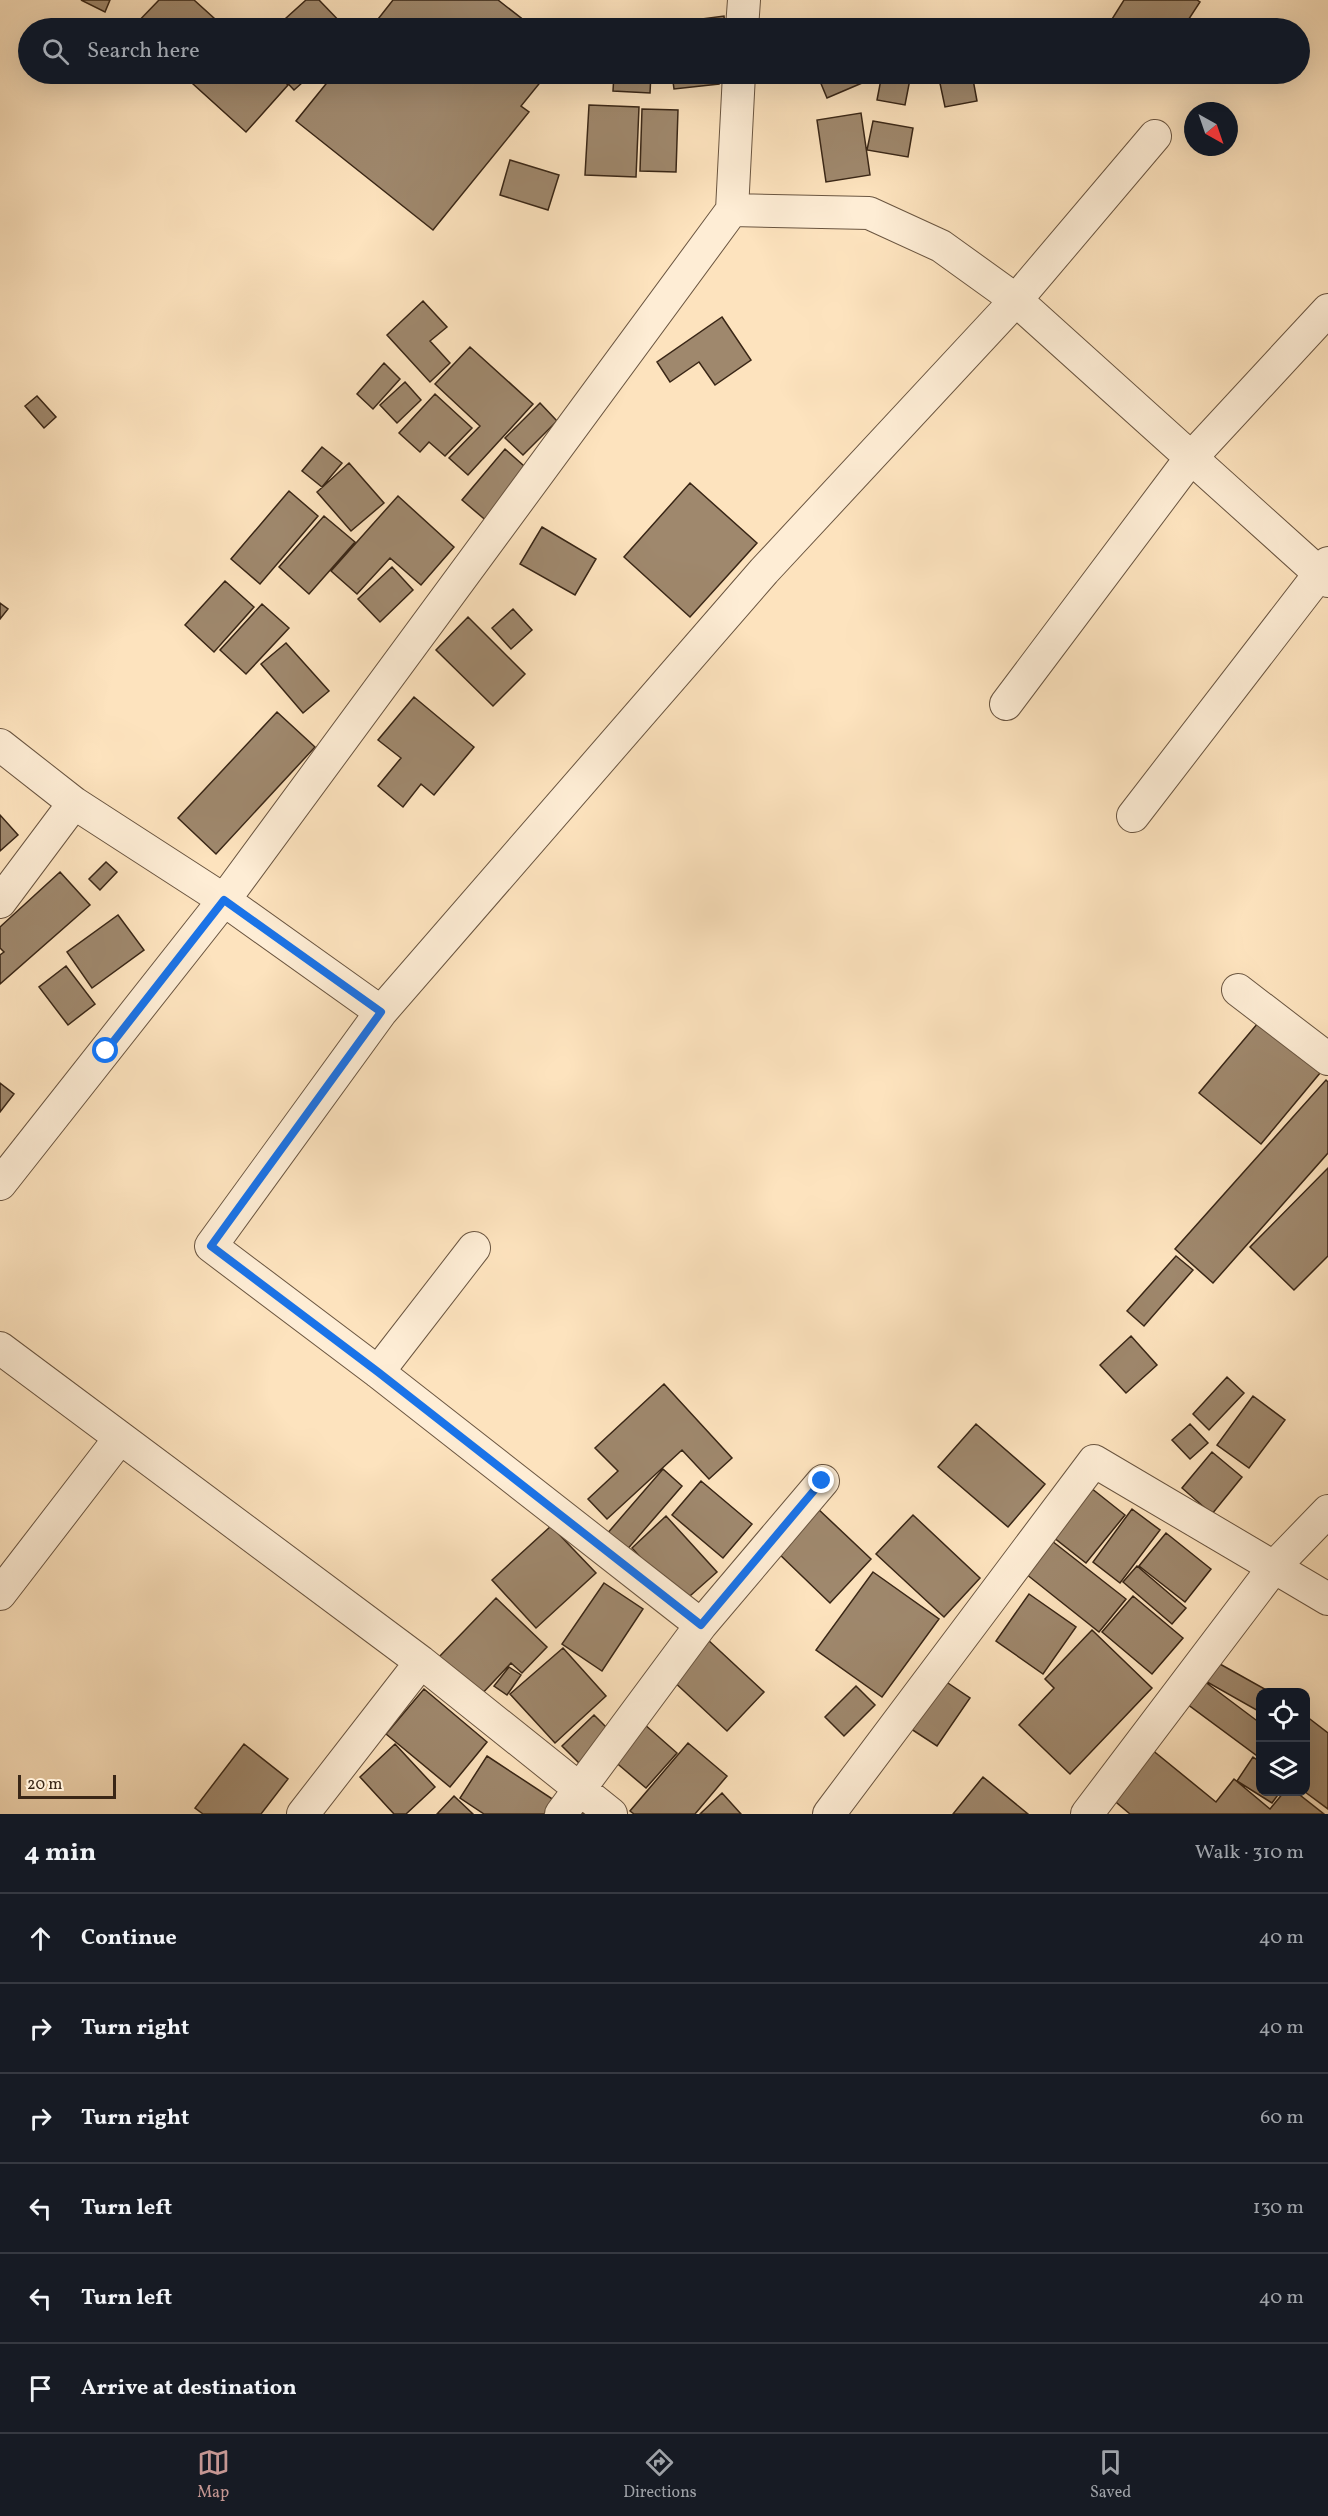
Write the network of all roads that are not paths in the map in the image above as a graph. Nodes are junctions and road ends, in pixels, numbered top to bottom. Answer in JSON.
{"nodes":[{"id":1,"x":744,"y":0,"type":"edge"},
{"id":2,"x":743,"y":18,"type":"edge"},
{"id":3,"x":738,"y":84,"type":"edge"},
{"id":4,"x":1155,"y":136,"type":"dead end"},
{"id":5,"x":732,"y":210,"type":"junction"},
{"id":6,"x":1016,"y":300,"type":"junction"},
{"id":7,"x":1328,"y":310,"type":"edge"},
{"id":8,"x":1190,"y":459,"type":"junction"},
{"id":9,"x":1325,"y":573,"type":"edge"},
{"id":10,"x":1006,"y":704,"type":"dead end"},
{"id":11,"x":0,"y":745,"type":"edge"},
{"id":12,"x":74,"y":803,"type":"junction"},
{"id":13,"x":1133,"y":816,"type":"dead end"},
{"id":14,"x":224,"y":900,"type":"junction"},
{"id":15,"x":0,"y":902,"type":"edge"},
{"id":16,"x":1238,"y":990,"type":"dead end"},
{"id":17,"x":381,"y":1012,"type":"junction"},
{"id":18,"x":1328,"y":1059,"type":"edge"},
{"id":19,"x":0,"y":1184,"type":"edge"},
{"id":20,"x":474,"y":1248,"type":"dead end"},
{"id":21,"x":0,"y":1348,"type":"edge"},
{"id":22,"x":378,"y":1372,"type":"junction"},
{"id":23,"x":120,"y":1437,"type":"junction"},
{"id":24,"x":822,"y":1481,"type":"dead end"},
{"id":25,"x":1328,"y":1512,"type":"edge"},
{"id":26,"x":1274,"y":1567,"type":"junction"},
{"id":27,"x":0,"y":1594,"type":"edge"},
{"id":28,"x":1328,"y":1599,"type":"edge"},
{"id":29,"x":701,"y":1625,"type":"junction"},
{"id":30,"x":421,"y":1662,"type":"junction"},
{"id":31,"x":570,"y":1802,"type":"edge"},
{"id":32,"x":303,"y":1814,"type":"edge"},
{"id":33,"x":611,"y":1814,"type":"edge"},
{"id":34,"x":829,"y":1814,"type":"edge"},
{"id":35,"x":1087,"y":1814,"type":"edge"}],
"edges":[{"from":1,"to":2,"type":"street"},
{"from":3,"to":5,"type":"street"},
{"from":4,"to":6,"type":"street"},
{"from":5,"to":6,"type":"street"},
{"from":5,"to":14,"type":"street"},
{"from":6,"to":8,"type":"street"},
{"from":6,"to":17,"type":"street"},
{"from":7,"to":8,"type":"street"},
{"from":8,"to":9,"type":"street"},
{"from":8,"to":10,"type":"street"},
{"from":9,"to":13,"type":"street"},
{"from":11,"to":12,"type":"street"},
{"from":12,"to":14,"type":"street"},
{"from":12,"to":15,"type":"street"},
{"from":14,"to":17,"type":"street"},
{"from":14,"to":19,"type":"street"},
{"from":16,"to":18,"type":"street"},
{"from":17,"to":22,"type":"street"},
{"from":20,"to":22,"type":"street"},
{"from":21,"to":23,"type":"street"},
{"from":22,"to":29,"type":"street"},
{"from":23,"to":27,"type":"street"},
{"from":23,"to":30,"type":"street"},
{"from":24,"to":29,"type":"street"},
{"from":25,"to":26,"type":"street"},
{"from":26,"to":28,"type":"street"},
{"from":26,"to":34,"type":"street"},
{"from":26,"to":35,"type":"street"},
{"from":29,"to":31,"type":"street"},
{"from":30,"to":31,"type":"street"},
{"from":30,"to":32,"type":"street"},
{"from":31,"to":33,"type":"street"}]}
